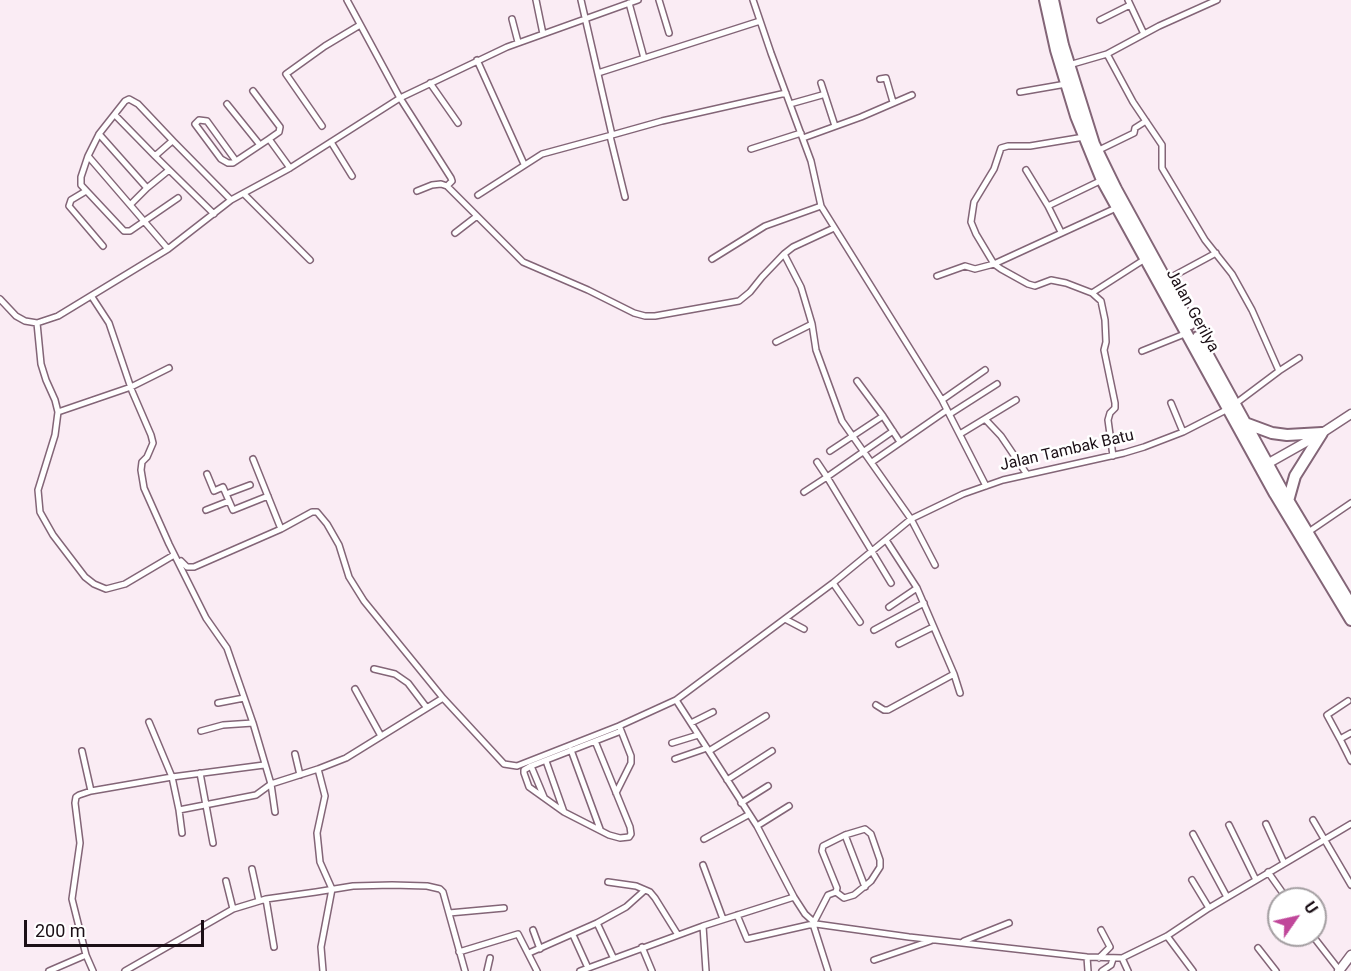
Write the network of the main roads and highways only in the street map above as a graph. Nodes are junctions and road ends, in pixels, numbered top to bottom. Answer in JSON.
{"nodes":[{"id":1,"x":1045,"y":0,"type":"edge"},
{"id":2,"x":1053,"y":0,"type":"edge"},
{"id":3,"x":1112,"y":191,"type":"junction"},
{"id":4,"x":1231,"y":407,"type":"junction"},
{"id":5,"x":1351,"y":414,"type":"edge"},
{"id":6,"x":1245,"y":422,"type":"junction"},
{"id":7,"x":1322,"y":433,"type":"junction"},
{"id":8,"x":1267,"y":464,"type":"junction"},
{"id":9,"x":1279,"y":492,"type":"junction"},
{"id":10,"x":1288,"y":501,"type":"junction"},
{"id":11,"x":1351,"y":604,"type":"edge"},
{"id":12,"x":1351,"y":620,"type":"edge"},
{"id":13,"x":1351,"y":955,"type":"edge"},
{"id":14,"x":1340,"y":971,"type":"edge"}],
"edges":[{"from":1,"to":3,"type":"highway","name":"Jalan Gerilya"},
{"from":2,"to":3,"type":"highway","name":"Jalan Gerilya"},
{"from":3,"to":4,"type":"highway","name":"Jalan Gerilya"},
{"from":3,"to":4,"type":"highway","name":"Jalan Gerilya"},
{"from":4,"to":6,"type":"highway","name":"Jalan Gerilya"},
{"from":4,"to":9,"type":"highway","name":"Jalan Gerilya"},
{"from":5,"to":7,"type":"main road"},
{"from":6,"to":7,"type":"highway"},
{"from":6,"to":8,"type":"highway","name":"Jalan Gerilya"},
{"from":7,"to":8,"type":"main road"},
{"from":7,"to":10,"type":"highway"},
{"from":8,"to":9,"type":"highway","name":"Jalan Gerilya"},
{"from":9,"to":10,"type":"highway","name":"Jalan Gerilya"},
{"from":9,"to":12,"type":"highway","name":"Jalan Gerilya"},
{"from":10,"to":11,"type":"highway","name":"Jalan Gerilya"},
{"from":13,"to":14,"type":"main road"}]}
